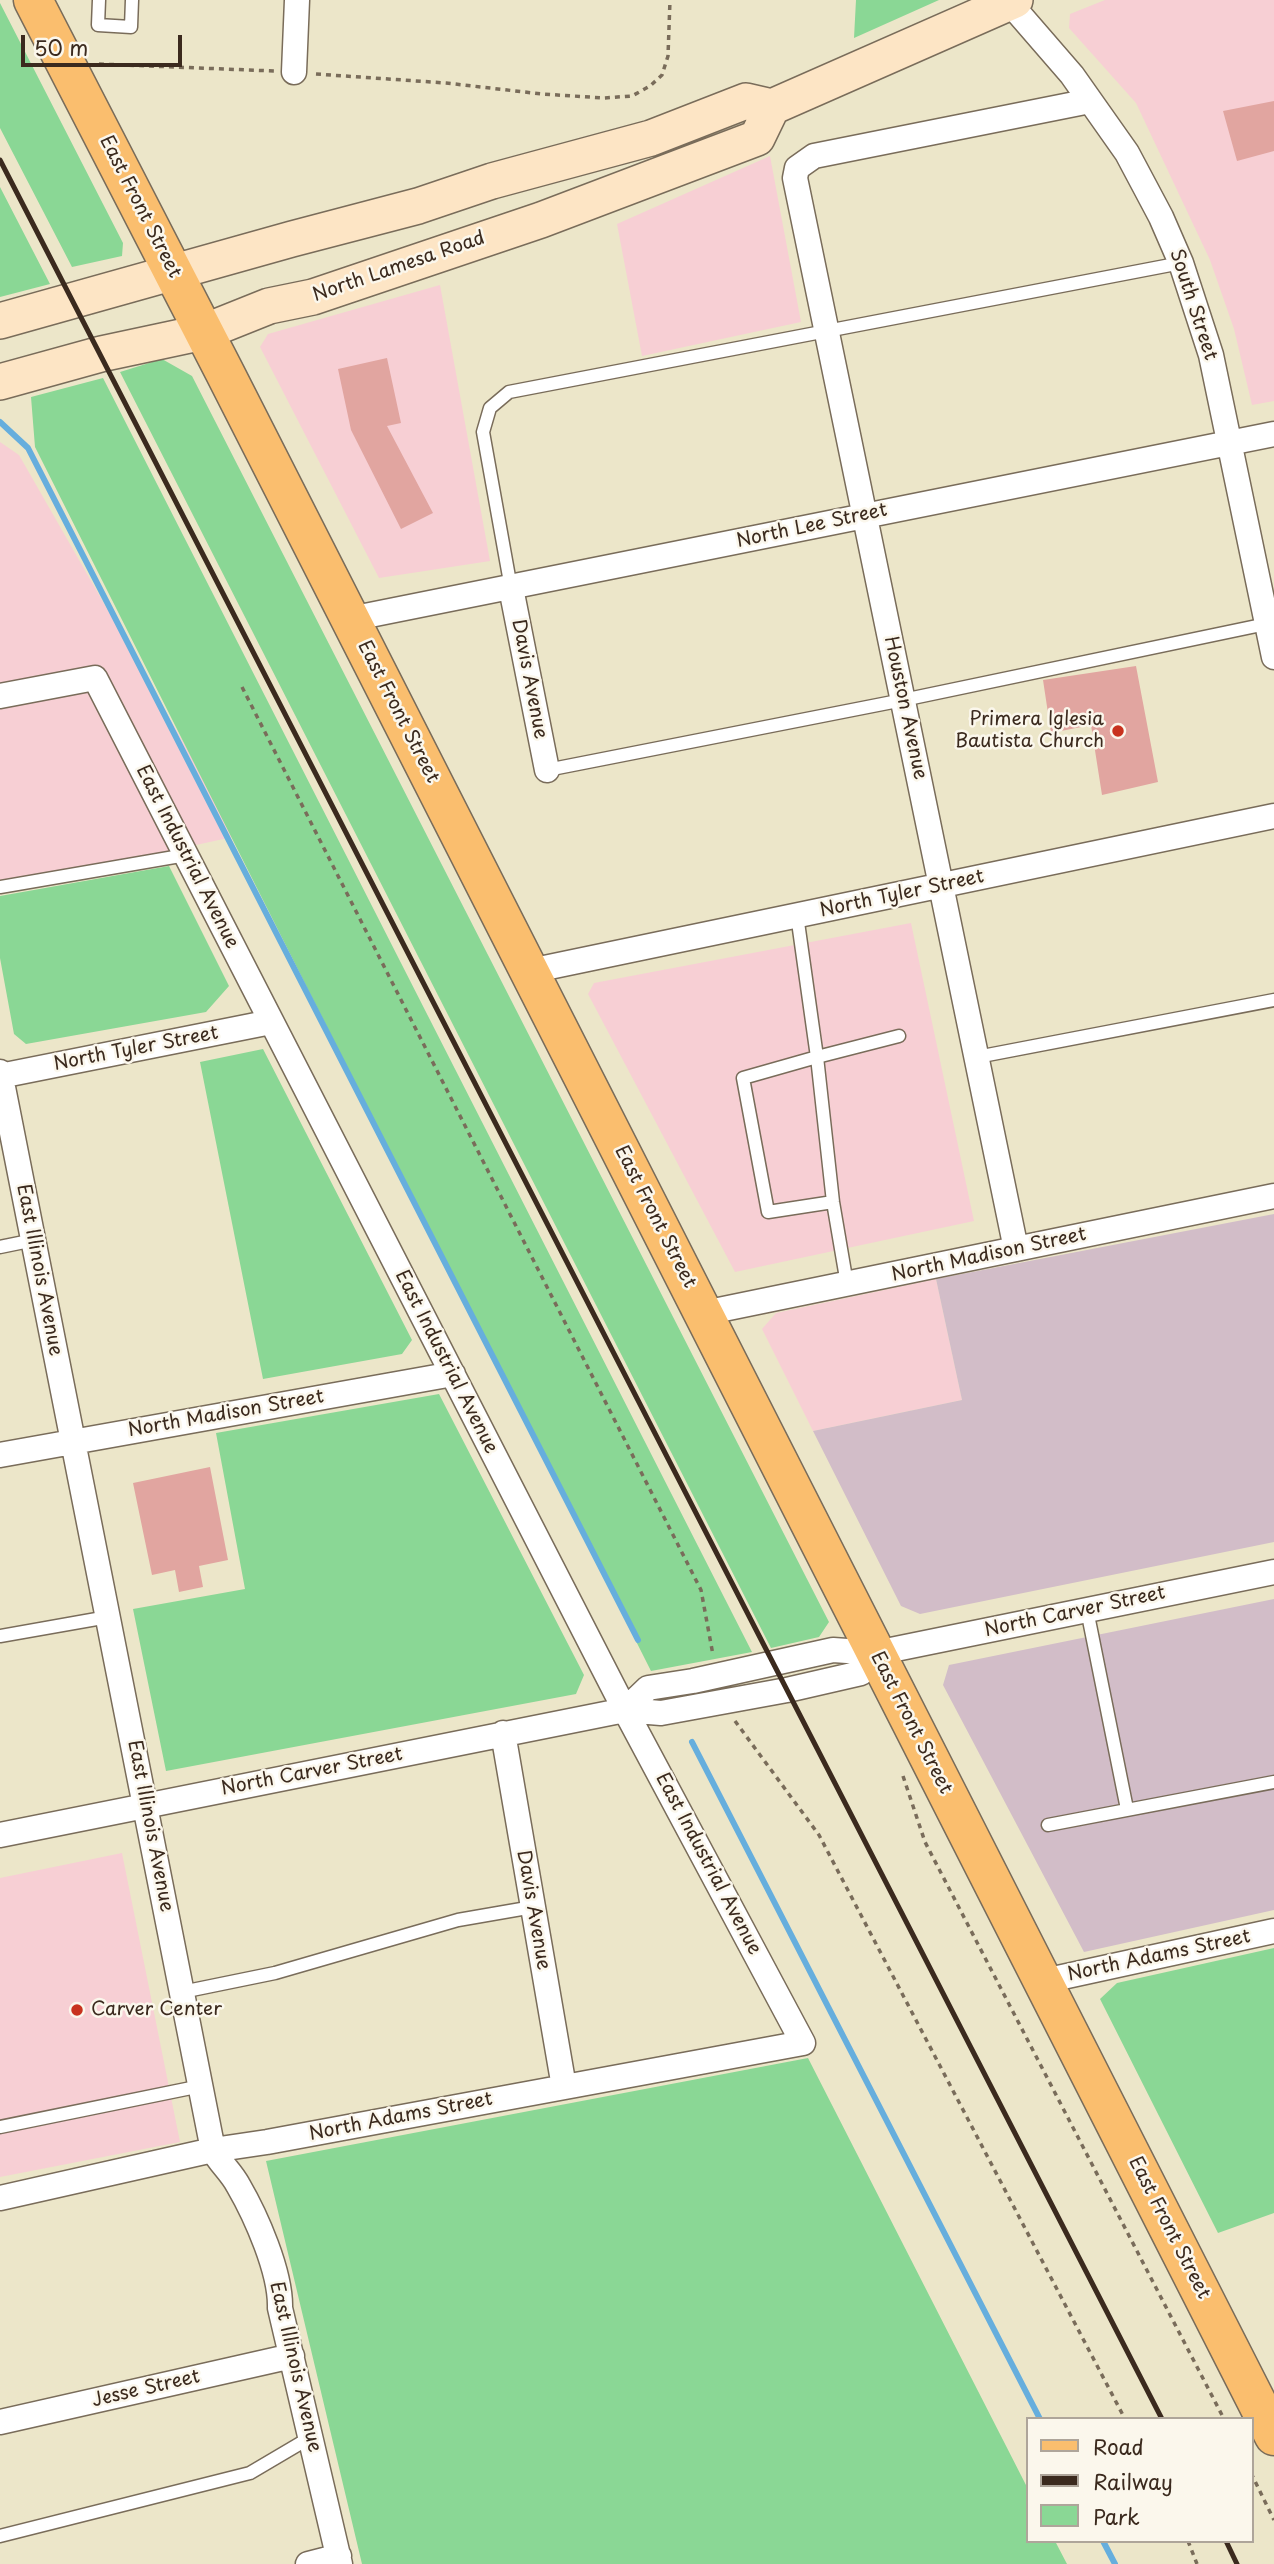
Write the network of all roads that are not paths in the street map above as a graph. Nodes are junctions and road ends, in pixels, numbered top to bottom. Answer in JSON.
{"nodes":[{"id":1,"x":33,"y":0,"type":"edge"},
{"id":2,"x":99,"y":0,"type":"edge"},
{"id":3,"x":132,"y":0,"type":"edge"},
{"id":4,"x":297,"y":0,"type":"edge"},
{"id":5,"x":1010,"y":1,"type":"edge"},
{"id":6,"x":294,"y":72,"type":"road end"},
{"id":7,"x":1090,"y":101,"type":"junction"},
{"id":8,"x":772,"y":107,"type":"junction"},
{"id":9,"x":1181,"y":263,"type":"junction"},
{"id":10,"x":173,"y":272,"type":"junction"},
{"id":11,"x":0,"y":321,"type":"edge"},
{"id":12,"x":204,"y":332,"type":"junction"},
{"id":13,"x":828,"y":332,"type":"junction"},
{"id":14,"x":0,"y":382,"type":"edge"},
{"id":15,"x":1274,"y":434,"type":"edge"},
{"id":16,"x":1230,"y":443,"type":"junction"},
{"id":17,"x":865,"y":516,"type":"junction"},
{"id":18,"x":511,"y":588,"type":"junction"},
{"id":19,"x":351,"y":619,"type":"junction"},
{"id":20,"x":1271,"y":623,"type":"edge"},
{"id":21,"x":1274,"y":657,"type":"edge"},
{"id":22,"x":0,"y":696,"type":"edge"},
{"id":23,"x":903,"y":700,"type":"junction"},
{"id":24,"x":547,"y":770,"type":"joint"},
{"id":25,"x":1274,"y":816,"type":"edge"},
{"id":26,"x":186,"y":855,"type":"junction"},
{"id":27,"x":941,"y":886,"type":"junction"},
{"id":28,"x":0,"y":887,"type":"edge"},
{"id":29,"x":797,"y":915,"type":"junction"},
{"id":30,"x":530,"y":971,"type":"junction"},
{"id":31,"x":1274,"y":1000,"type":"edge"},
{"id":32,"x":271,"y":1022,"type":"junction"},
{"id":33,"x":899,"y":1035,"type":"dead end"},
{"id":34,"x":817,"y":1057,"type":"junction"},
{"id":35,"x":976,"y":1057,"type":"junction"},
{"id":36,"x":0,"y":1074,"type":"edge"},
{"id":37,"x":1274,"y":1196,"type":"edge"},
{"id":38,"x":833,"y":1202,"type":"junction"},
{"id":39,"x":33,"y":1240,"type":"junction"},
{"id":40,"x":0,"y":1247,"type":"edge"},
{"id":41,"x":1016,"y":1249,"type":"junction"},
{"id":42,"x":847,"y":1284,"type":"junction"},
{"id":43,"x":704,"y":1313,"type":"junction"},
{"id":44,"x":453,"y":1374,"type":"junction"},
{"id":45,"x":74,"y":1441,"type":"junction"},
{"id":46,"x":0,"y":1455,"type":"edge"},
{"id":47,"x":1274,"y":1572,"type":"edge"},
{"id":48,"x":1087,"y":1610,"type":"junction"},
{"id":49,"x":108,"y":1617,"type":"junction"},
{"id":50,"x":0,"y":1636,"type":"edge"},
{"id":51,"x":876,"y":1653,"type":"junction"},
{"id":52,"x":625,"y":1710,"type":"junction"},
{"id":53,"x":503,"y":1734,"type":"junction"},
{"id":54,"x":1274,"y":1782,"type":"edge"},
{"id":55,"x":146,"y":1806,"type":"junction"},
{"id":56,"x":1127,"y":1809,"type":"junction"},
{"id":57,"x":1048,"y":1825,"type":"dead end"},
{"id":58,"x":0,"y":1835,"type":"edge"},
{"id":59,"x":533,"y":1907,"type":"junction"},
{"id":60,"x":1274,"y":1931,"type":"edge"},
{"id":61,"x":1044,"y":1981,"type":"junction"},
{"id":62,"x":182,"y":1992,"type":"junction"},
{"id":63,"x":803,"y":2043,"type":"joint"},
{"id":64,"x":201,"y":2086,"type":"junction"},
{"id":65,"x":564,"y":2087,"type":"junction"},
{"id":66,"x":0,"y":2127,"type":"edge"},
{"id":67,"x":213,"y":2150,"type":"junction"},
{"id":68,"x":0,"y":2198,"type":"edge"},
{"id":69,"x":292,"y":2356,"type":"junction"},
{"id":70,"x":0,"y":2422,"type":"edge"},
{"id":71,"x":1274,"y":2436,"type":"edge"},
{"id":72,"x":311,"y":2437,"type":"junction"},
{"id":73,"x":0,"y":2536,"type":"edge"},
{"id":74,"x":340,"y":2560,"type":"edge"},
{"id":75,"x":308,"y":2564,"type":"edge"}],
"edges":[{"from":1,"to":10,"type":"main road","name":"East Front Street"},
{"from":2,"to":3,"type":"lane"},
{"from":4,"to":6,"type":"street"},
{"from":5,"to":7,"type":"street","name":"South Street"},
{"from":5,"to":8,"type":"main road"},
{"from":7,"to":9,"type":"street","name":"South Street"},
{"from":7,"to":13,"type":"street","name":"Houston Avenue"},
{"from":8,"to":10,"type":"main road"},
{"from":8,"to":12,"type":"main road","name":"North Lamesa Road"},
{"from":9,"to":13,"type":"lane"},
{"from":9,"to":16,"type":"street","name":"South Street"},
{"from":10,"to":11,"type":"main road"},
{"from":10,"to":12,"type":"main road","name":"East Front Street"},
{"from":12,"to":14,"type":"main road","name":"North Lamesa Road"},
{"from":12,"to":19,"type":"main road","name":"East Front Street"},
{"from":13,"to":17,"type":"street","name":"Houston Avenue"},
{"from":13,"to":18,"type":"lane"},
{"from":15,"to":16,"type":"street","name":"North Lee Street"},
{"from":16,"to":17,"type":"street","name":"North Lee Street"},
{"from":16,"to":20,"type":"street","name":"South Street"},
{"from":17,"to":18,"type":"street","name":"North Lee Street"},
{"from":17,"to":23,"type":"street","name":"Houston Avenue"},
{"from":18,"to":19,"type":"street","name":"North Lee Street"},
{"from":18,"to":24,"type":"street","name":"Davis Avenue"},
{"from":19,"to":30,"type":"main road","name":"East Front Street"},
{"from":20,"to":21,"type":"street","name":"South Street"},
{"from":20,"to":23,"type":"lane"},
{"from":22,"to":26,"type":"street","name":"East Industrial Avenue"},
{"from":23,"to":24,"type":"lane"},
{"from":23,"to":27,"type":"street","name":"Houston Avenue"},
{"from":25,"to":27,"type":"street","name":"North Tyler Street"},
{"from":26,"to":28,"type":"lane"},
{"from":26,"to":32,"type":"street","name":"East Industrial Avenue"},
{"from":27,"to":29,"type":"street","name":"North Tyler Street"},
{"from":27,"to":35,"type":"street","name":"Houston Avenue"},
{"from":29,"to":30,"type":"street","name":"North Tyler Street"},
{"from":29,"to":34,"type":"lane"},
{"from":30,"to":43,"type":"main road","name":"East Front Street"},
{"from":31,"to":35,"type":"lane"},
{"from":32,"to":36,"type":"street","name":"North Tyler Street"},
{"from":32,"to":44,"type":"street","name":"East Industrial Avenue"},
{"from":33,"to":34,"type":"lane"},
{"from":34,"to":38,"type":"lane"},
{"from":34,"to":38,"type":"lane"},
{"from":35,"to":41,"type":"street","name":"Houston Avenue"},
{"from":36,"to":39,"type":"street","name":"East Illinois Avenue"},
{"from":37,"to":41,"type":"street","name":"North Madison Street"},
{"from":38,"to":42,"type":"lane"},
{"from":39,"to":40,"type":"lane"},
{"from":39,"to":45,"type":"street","name":"East Illinois Avenue"},
{"from":41,"to":42,"type":"street","name":"North Madison Street"},
{"from":42,"to":43,"type":"street","name":"North Madison Street"},
{"from":43,"to":51,"type":"main road","name":"East Front Street"},
{"from":44,"to":45,"type":"street","name":"North Madison Street"},
{"from":44,"to":52,"type":"street","name":"East Industrial Avenue"},
{"from":45,"to":46,"type":"street","name":"North Madison Street"},
{"from":45,"to":49,"type":"street","name":"East Illinois Avenue"},
{"from":47,"to":48,"type":"street","name":"North Carver Street"},
{"from":48,"to":51,"type":"street","name":"North Carver Street"},
{"from":48,"to":56,"type":"lane"},
{"from":49,"to":50,"type":"lane"},
{"from":49,"to":55,"type":"street","name":"East Illinois Avenue"},
{"from":51,"to":52,"type":"street","name":"North Carver Street"},
{"from":51,"to":52,"type":"street","name":"North Carver Street"},
{"from":51,"to":61,"type":"main road","name":"East Front Street"},
{"from":52,"to":53,"type":"street","name":"North Carver Street"},
{"from":52,"to":63,"type":"street","name":"East Industrial Avenue"},
{"from":53,"to":55,"type":"street","name":"North Carver Street"},
{"from":53,"to":59,"type":"street","name":"Davis Avenue"},
{"from":54,"to":56,"type":"lane"},
{"from":55,"to":58,"type":"street","name":"North Carver Street"},
{"from":55,"to":62,"type":"street","name":"East Illinois Avenue"},
{"from":56,"to":57,"type":"lane"},
{"from":59,"to":62,"type":"lane"},
{"from":59,"to":65,"type":"street","name":"Davis Avenue"},
{"from":60,"to":61,"type":"street","name":"North Adams Street"},
{"from":61,"to":71,"type":"main road","name":"East Front Street"},
{"from":62,"to":64,"type":"street","name":"East Illinois Avenue"},
{"from":63,"to":65,"type":"street","name":"North Adams Street"},
{"from":64,"to":66,"type":"lane"},
{"from":64,"to":67,"type":"street","name":"East Illinois Avenue"},
{"from":65,"to":67,"type":"street","name":"North Adams Street"},
{"from":67,"to":68,"type":"street","name":"North Adams Street"},
{"from":67,"to":69,"type":"street","name":"East Illinois Avenue"},
{"from":69,"to":70,"type":"street","name":"Jesse Street"},
{"from":69,"to":72,"type":"street","name":"East Illinois Avenue"},
{"from":72,"to":73,"type":"lane"},
{"from":72,"to":74,"type":"street","name":"East Illinois Avenue"},
{"from":74,"to":75,"type":"street"}]}
